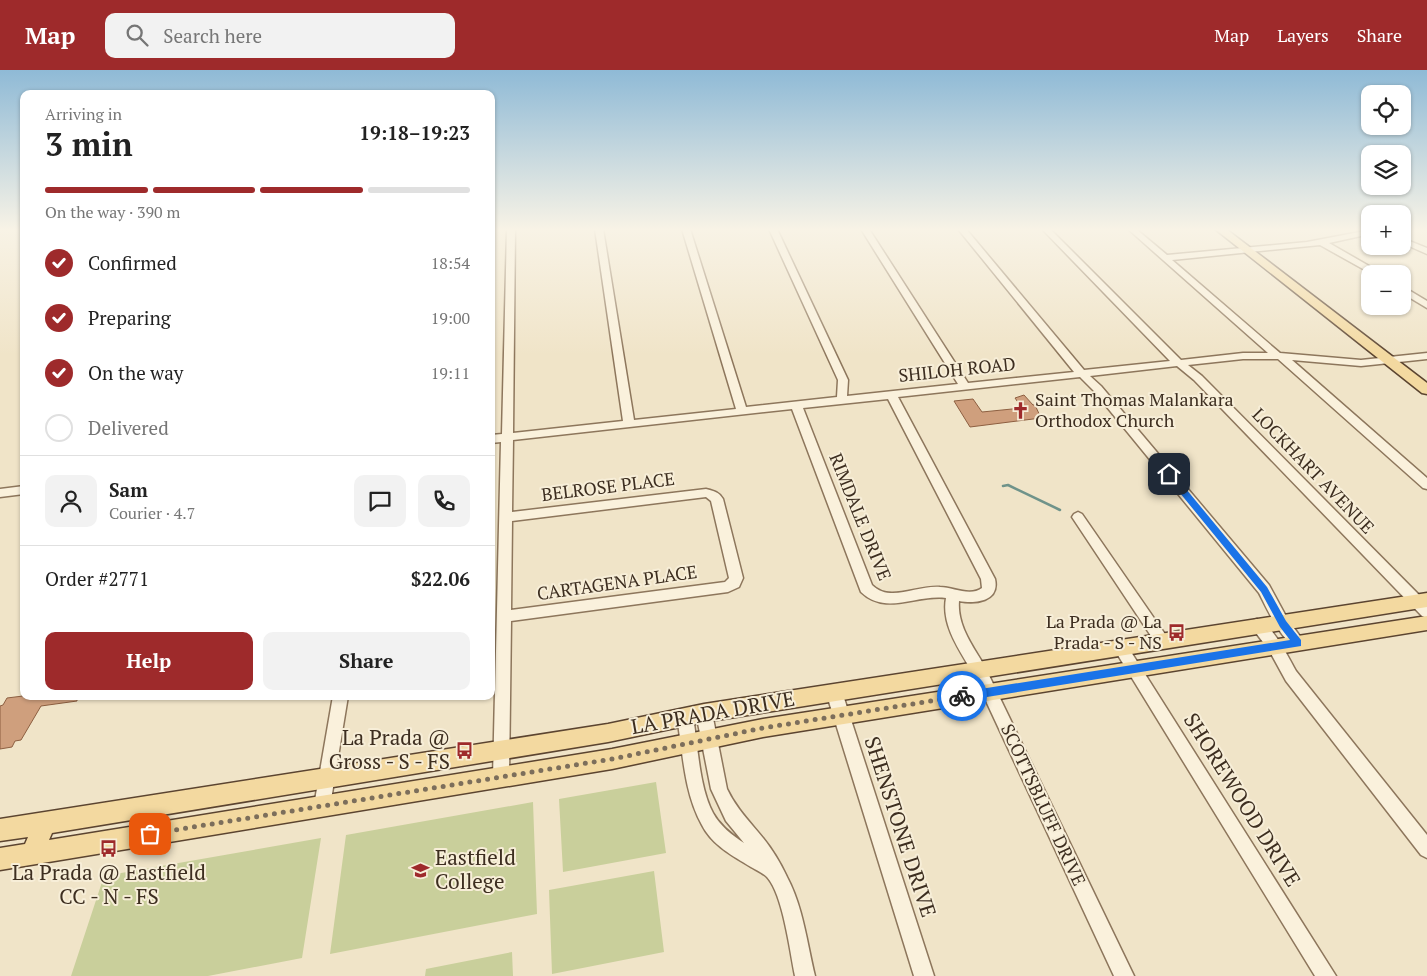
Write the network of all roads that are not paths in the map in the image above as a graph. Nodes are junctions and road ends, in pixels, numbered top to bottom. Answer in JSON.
{"nodes":[{"id":1,"x":510,"y":271,"type":"edge"},
{"id":2,"x":606,"y":271,"type":"edge"},
{"id":3,"x":699,"y":271,"type":"edge"},
{"id":4,"x":793,"y":271,"type":"edge"},
{"id":5,"x":892,"y":271,"type":"edge"},
{"id":6,"x":998,"y":271,"type":"edge"},
{"id":7,"x":1088,"y":271,"type":"edge"},
{"id":8,"x":1181,"y":271,"type":"edge"},
{"id":9,"x":1280,"y":271,"type":"edge"},
{"id":10,"x":1411,"y":295,"type":"edge"},
{"id":11,"x":1427,"y":305,"type":"edge"},
{"id":12,"x":1427,"y":356,"type":"edge"},
{"id":13,"x":1280,"y":357,"type":"junction"},
{"id":14,"x":1395,"y":360,"type":"junction"},
{"id":15,"x":1178,"y":363,"type":"junction"},
{"id":16,"x":1082,"y":374,"type":"junction"},
{"id":17,"x":1427,"y":379,"type":"edge"},
{"id":18,"x":965,"y":387,"type":"junction"},
{"id":19,"x":1427,"y":390,"type":"edge"},
{"id":20,"x":891,"y":395,"type":"junction"},
{"id":21,"x":842,"y":400,"type":"junction"},
{"id":22,"x":796,"y":405,"type":"junction"},
{"id":23,"x":742,"y":411,"type":"junction"},
{"id":24,"x":629,"y":424,"type":"junction"},
{"id":25,"x":507,"y":438,"type":"junction"},
{"id":26,"x":495,"y":439,"type":"edge"},
{"id":27,"x":1427,"y":485,"type":"edge"},
{"id":28,"x":20,"y":490,"type":"edge"},
{"id":29,"x":0,"y":493,"type":"edge"},
{"id":30,"x":506,"y":517,"type":"junction"},
{"id":31,"x":1078,"y":517,"type":"dead end"},
{"id":32,"x":734,"y":583,"type":"joint"},
{"id":33,"x":953,"y":594,"type":"junction"},
{"id":34,"x":1424,"y":605,"type":"edge"},
{"id":35,"x":504,"y":616,"type":"junction"},
{"id":36,"x":1427,"y":623,"type":"edge"},
{"id":37,"x":1283,"y":624,"type":"junction"},
{"id":38,"x":1257,"y":626,"type":"junction"},
{"id":39,"x":1162,"y":641,"type":"junction"},
{"id":40,"x":1298,"y":643,"type":"junction"},
{"id":41,"x":1274,"y":646,"type":"junction"},
{"id":42,"x":1121,"y":648,"type":"junction"},
{"id":43,"x":979,"y":669,"type":"junction"},
{"id":44,"x":1134,"y":669,"type":"junction"},
{"id":45,"x":834,"y":692,"type":"junction"},
{"id":46,"x":990,"y":692,"type":"junction"},
{"id":47,"x":340,"y":700,"type":"edge"},
{"id":48,"x":695,"y":715,"type":"junction"},
{"id":49,"x":842,"y":716,"type":"junction"},
{"id":50,"x":700,"y":741,"type":"junction"},
{"id":51,"x":501,"y":750,"type":"junction"},
{"id":52,"x":501,"y":777,"type":"junction"},
{"id":53,"x":327,"y":779,"type":"junction"},
{"id":54,"x":322,"y":806,"type":"junction"},
{"id":55,"x":46,"y":822,"type":"junction"},
{"id":56,"x":0,"y":830,"type":"edge"},
{"id":57,"x":1427,"y":849,"type":"edge"},
{"id":58,"x":32,"y":853,"type":"junction"},
{"id":59,"x":0,"y":859,"type":"edge"},
{"id":60,"x":775,"y":872,"type":"junction"},
{"id":61,"x":805,"y":976,"type":"edge"},
{"id":62,"x":924,"y":976,"type":"edge"},
{"id":63,"x":1124,"y":976,"type":"edge"},
{"id":64,"x":1326,"y":976,"type":"edge"}],
"edges":[{"from":1,"to":25,"type":"street"},
{"from":2,"to":24,"type":"street"},
{"from":3,"to":23,"type":"street"},
{"from":4,"to":21,"type":"street"},
{"from":5,"to":18,"type":"street"},
{"from":6,"to":16,"type":"street"},
{"from":7,"to":15,"type":"street","name":"LOCKHART AVENUE"},
{"from":8,"to":13,"type":"street"},
{"from":9,"to":14,"type":"main road"},
{"from":10,"to":11,"type":"street"},
{"from":12,"to":14,"type":"street","name":"SHILOH ROAD"},
{"from":13,"to":14,"type":"street","name":"SHILOH ROAD"},
{"from":13,"to":15,"type":"street","name":"SHILOH ROAD"},
{"from":13,"to":27,"type":"street"},
{"from":14,"to":17,"type":"main road"},
{"from":14,"to":19,"type":"main road"},
{"from":15,"to":16,"type":"street","name":"SHILOH ROAD"},
{"from":15,"to":34,"type":"street","name":"LOCKHART AVENUE"},
{"from":16,"to":18,"type":"street","name":"SHILOH ROAD"},
{"from":16,"to":37,"type":"street"},
{"from":18,"to":20,"type":"street","name":"SHILOH ROAD"},
{"from":20,"to":21,"type":"street","name":"SHILOH ROAD"},
{"from":20,"to":33,"type":"street"},
{"from":21,"to":22,"type":"street","name":"SHILOH ROAD"},
{"from":22,"to":23,"type":"street","name":"SHILOH ROAD"},
{"from":22,"to":33,"type":"street","name":"RIMDALE DRIVE"},
{"from":23,"to":24,"type":"street","name":"SHILOH ROAD"},
{"from":24,"to":25,"type":"street","name":"SHILOH ROAD"},
{"from":25,"to":26,"type":"street","name":"SHILOH ROAD"},
{"from":25,"to":30,"type":"street"},
{"from":28,"to":29,"type":"street"},
{"from":30,"to":32,"type":"street","name":"BELROSE PLACE"},
{"from":30,"to":35,"type":"street"},
{"from":31,"to":39,"type":"street"},
{"from":32,"to":35,"type":"street","name":"CARTAGENA PLACE"},
{"from":33,"to":43,"type":"street","name":"SCOTTSBLUFF DRIVE"},
{"from":34,"to":37,"type":"main road","name":"LA PRADA DRIVE"},
{"from":35,"to":51,"type":"street"},
{"from":36,"to":40,"type":"main road","name":"LA PRADA DRIVE"},
{"from":37,"to":38,"type":"main road","name":"LA PRADA DRIVE"},
{"from":37,"to":40,"type":"street"},
{"from":38,"to":39,"type":"main road","name":"LA PRADA DRIVE"},
{"from":38,"to":41,"type":"street"},
{"from":39,"to":42,"type":"main road","name":"LA PRADA DRIVE"},
{"from":40,"to":41,"type":"main road","name":"LA PRADA DRIVE"},
{"from":41,"to":44,"type":"main road","name":"LA PRADA DRIVE"},
{"from":41,"to":57,"type":"street"},
{"from":42,"to":43,"type":"main road","name":"LA PRADA DRIVE"},
{"from":42,"to":44,"type":"street","name":"SHOREWOOD DRIVE"},
{"from":43,"to":45,"type":"main road","name":"LA PRADA DRIVE"},
{"from":43,"to":46,"type":"street","name":"SCOTTSBLUFF DRIVE"},
{"from":44,"to":46,"type":"main road","name":"LA PRADA DRIVE"},
{"from":44,"to":64,"type":"street","name":"SHOREWOOD DRIVE"},
{"from":45,"to":48,"type":"main road","name":"LA PRADA DRIVE"},
{"from":45,"to":49,"type":"street","name":"SHENSTONE DRIVE"},
{"from":46,"to":49,"type":"main road","name":"LA PRADA DRIVE"},
{"from":46,"to":63,"type":"street","name":"SCOTTSBLUFF DRIVE"},
{"from":47,"to":53,"type":"street"},
{"from":48,"to":50,"type":"street"},
{"from":48,"to":51,"type":"main road","name":"LA PRADA DRIVE"},
{"from":49,"to":50,"type":"main road","name":"LA PRADA DRIVE"},
{"from":49,"to":62,"type":"street","name":"SHENSTONE DRIVE"},
{"from":50,"to":52,"type":"main road","name":"LA PRADA DRIVE"},
{"from":50,"to":60,"type":"street"},
{"from":50,"to":60,"type":"street"},
{"from":51,"to":52,"type":"street"},
{"from":51,"to":53,"type":"main road","name":"LA PRADA DRIVE"},
{"from":52,"to":54,"type":"main road","name":"LA PRADA DRIVE"},
{"from":53,"to":54,"type":"street"},
{"from":53,"to":55,"type":"main road","name":"LA PRADA DRIVE"},
{"from":54,"to":58,"type":"main road","name":"LA PRADA DRIVE"},
{"from":55,"to":56,"type":"main road","name":"LA PRADA DRIVE"},
{"from":55,"to":58,"type":"main road"},
{"from":58,"to":59,"type":"main road","name":"LA PRADA DRIVE"},
{"from":60,"to":61,"type":"street"}]}
